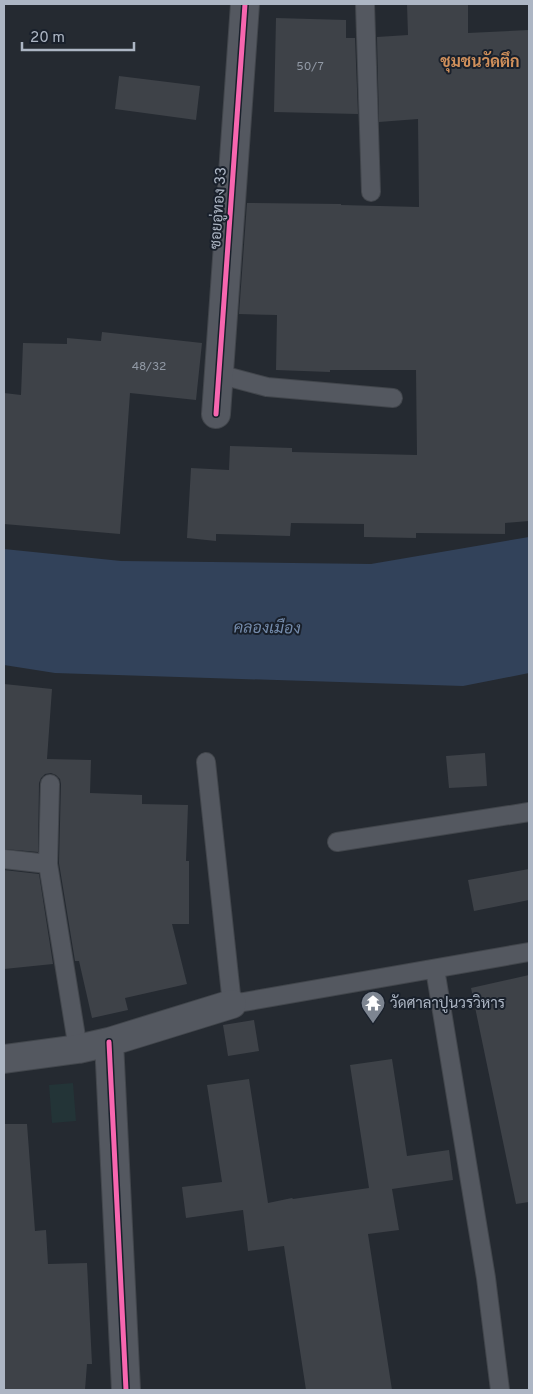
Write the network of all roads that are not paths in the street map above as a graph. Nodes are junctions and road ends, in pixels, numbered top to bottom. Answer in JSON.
{"nodes":[{"id":1,"x":245,"y":4,"type":"edge"},
{"id":2,"x":365,"y":4,"type":"edge"},
{"id":3,"x":371,"y":192,"type":"dead end"},
{"id":4,"x":218,"y":374,"type":"junction"},
{"id":5,"x":393,"y":398,"type":"dead end"},
{"id":6,"x":216,"y":414,"type":"dead end"},
{"id":7,"x":206,"y":762,"type":"dead end"},
{"id":8,"x":50,"y":784,"type":"dead end"},
{"id":9,"x":529,"y":812,"type":"edge"},
{"id":10,"x":337,"y":842,"type":"dead end"},
{"id":11,"x":4,"y":859,"type":"edge"},
{"id":12,"x":48,"y":864,"type":"junction"},
{"id":13,"x":529,"y":952,"type":"edge"},
{"id":14,"x":435,"y":969,"type":"junction"},
{"id":15,"x":232,"y":1004,"type":"junction"},
{"id":16,"x":109,"y":1042,"type":"junction"},
{"id":17,"x":78,"y":1049,"type":"junction"},
{"id":18,"x":4,"y":1059,"type":"edge"},
{"id":19,"x":126,"y":1390,"type":"edge"},
{"id":20,"x":500,"y":1390,"type":"edge"}],
"edges":[{"from":1,"to":4,"type":"street","name":"ซอยอู่ทอง 33"},
{"from":2,"to":3,"type":"lane"},
{"from":4,"to":5,"type":"lane"},
{"from":4,"to":6,"type":"street","name":"ซอยอู่ทอง 33"},
{"from":7,"to":15,"type":"lane"},
{"from":8,"to":12,"type":"lane"},
{"from":9,"to":10,"type":"lane"},
{"from":11,"to":12,"type":"lane"},
{"from":12,"to":17,"type":"lane"},
{"from":13,"to":14,"type":"lane"},
{"from":14,"to":15,"type":"lane"},
{"from":14,"to":20,"type":"lane"},
{"from":15,"to":16,"type":"street"},
{"from":16,"to":17,"type":"street"},
{"from":16,"to":19,"type":"street"},
{"from":17,"to":18,"type":"street"}]}
